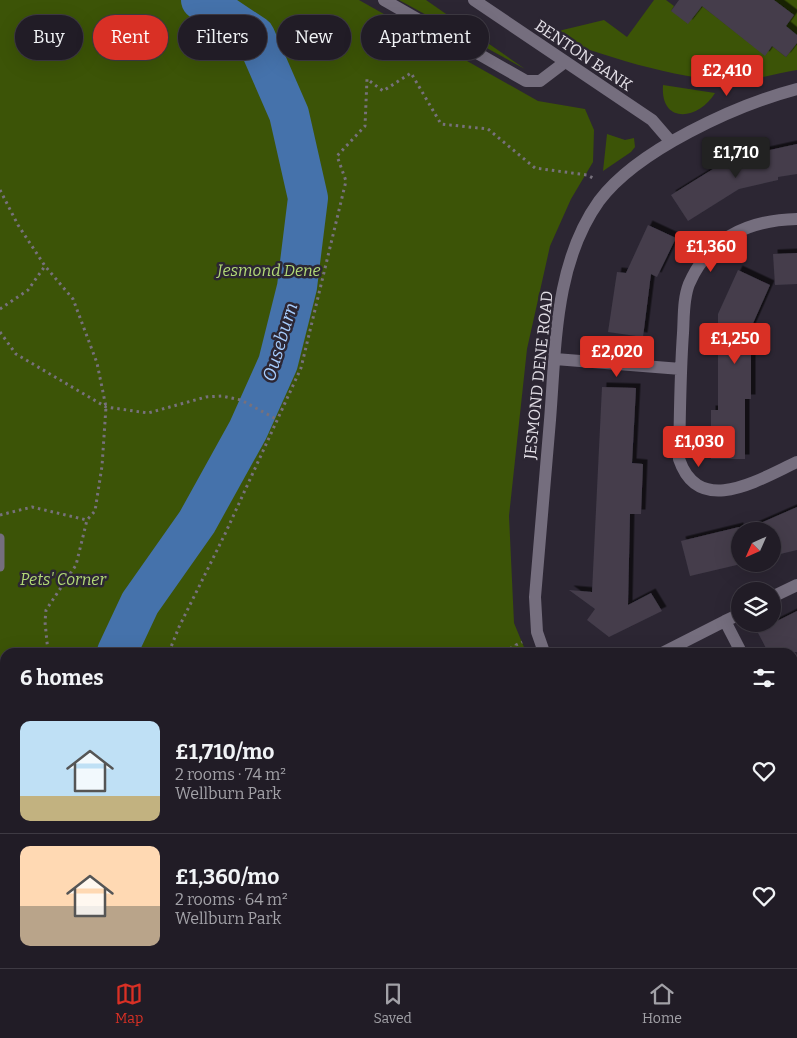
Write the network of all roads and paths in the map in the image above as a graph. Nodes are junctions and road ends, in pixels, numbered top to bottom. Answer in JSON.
{"nodes":[{"id":1,"x":384,"y":0,"type":"edge"},
{"id":2,"x":474,"y":0,"type":"edge"},
{"id":3,"x":565,"y":62,"type":"junction"},
{"id":4,"x":797,"y":89,"type":"edge"},
{"id":5,"x":671,"y":142,"type":"junction"},
{"id":6,"x":595,"y":179,"type":"dead end"},
{"id":7,"x":0,"y":190,"type":"edge"},
{"id":8,"x":797,"y":219,"type":"edge"},
{"id":9,"x":45,"y":266,"type":"junction"},
{"id":10,"x":0,"y":309,"type":"edge"},
{"id":11,"x":0,"y":332,"type":"edge"},
{"id":12,"x":555,"y":359,"type":"junction"},
{"id":13,"x":681,"y":369,"type":"junction"},
{"id":14,"x":106,"y":407,"type":"junction"},
{"id":15,"x":278,"y":420,"type":"junction"},
{"id":16,"x":797,"y":462,"type":"edge"},
{"id":17,"x":0,"y":516,"type":"edge"},
{"id":18,"x":87,"y":520,"type":"junction"},
{"id":19,"x":0,"y":538,"type":"edge"},
{"id":20,"x":0,"y":567,"type":"edge"},
{"id":21,"x":797,"y":585,"type":"edge"},
{"id":22,"x":781,"y":593,"type":"edge"},
{"id":23,"x":731,"y":618,"type":"edge"},
{"id":24,"x":726,"y":621,"type":"junction"},
{"id":25,"x":516,"y":645,"type":"dead end"},
{"id":26,"x":48,"y":648,"type":"edge"},
{"id":27,"x":171,"y":648,"type":"edge"},
{"id":28,"x":511,"y":648,"type":"edge"},
{"id":29,"x":543,"y":648,"type":"edge"},
{"id":30,"x":672,"y":648,"type":"edge"},
{"id":31,"x":739,"y":648,"type":"edge"}],
"edges":[{"from":1,"to":3,"type":"street"},
{"from":2,"to":3,"type":"street","name":"BENTON BANK"},
{"from":3,"to":5,"type":"street","name":"BENTON BANK"},
{"from":4,"to":5,"type":"street","name":"JESMOND DENE ROAD"},
{"from":5,"to":12,"type":"street","name":"JESMOND DENE ROAD"},
{"from":6,"to":15,"type":"path"},
{"from":7,"to":9,"type":"path"},
{"from":8,"to":13,"type":"street"},
{"from":9,"to":10,"type":"path"},
{"from":9,"to":14,"type":"path"},
{"from":11,"to":14,"type":"path"},
{"from":12,"to":13,"type":"street"},
{"from":12,"to":29,"type":"street","name":"JESMOND DENE ROAD"},
{"from":13,"to":16,"type":"street"},
{"from":14,"to":15,"type":"path"},
{"from":14,"to":18,"type":"path"},
{"from":15,"to":27,"type":"path"},
{"from":17,"to":18,"type":"path"},
{"from":18,"to":26,"type":"path"},
{"from":19,"to":20,"type":"lane"},
{"from":21,"to":22,"type":"street"},
{"from":23,"to":24,"type":"street"},
{"from":24,"to":30,"type":"street"},
{"from":24,"to":31,"type":"street"},
{"from":25,"to":28,"type":"path"}]}
